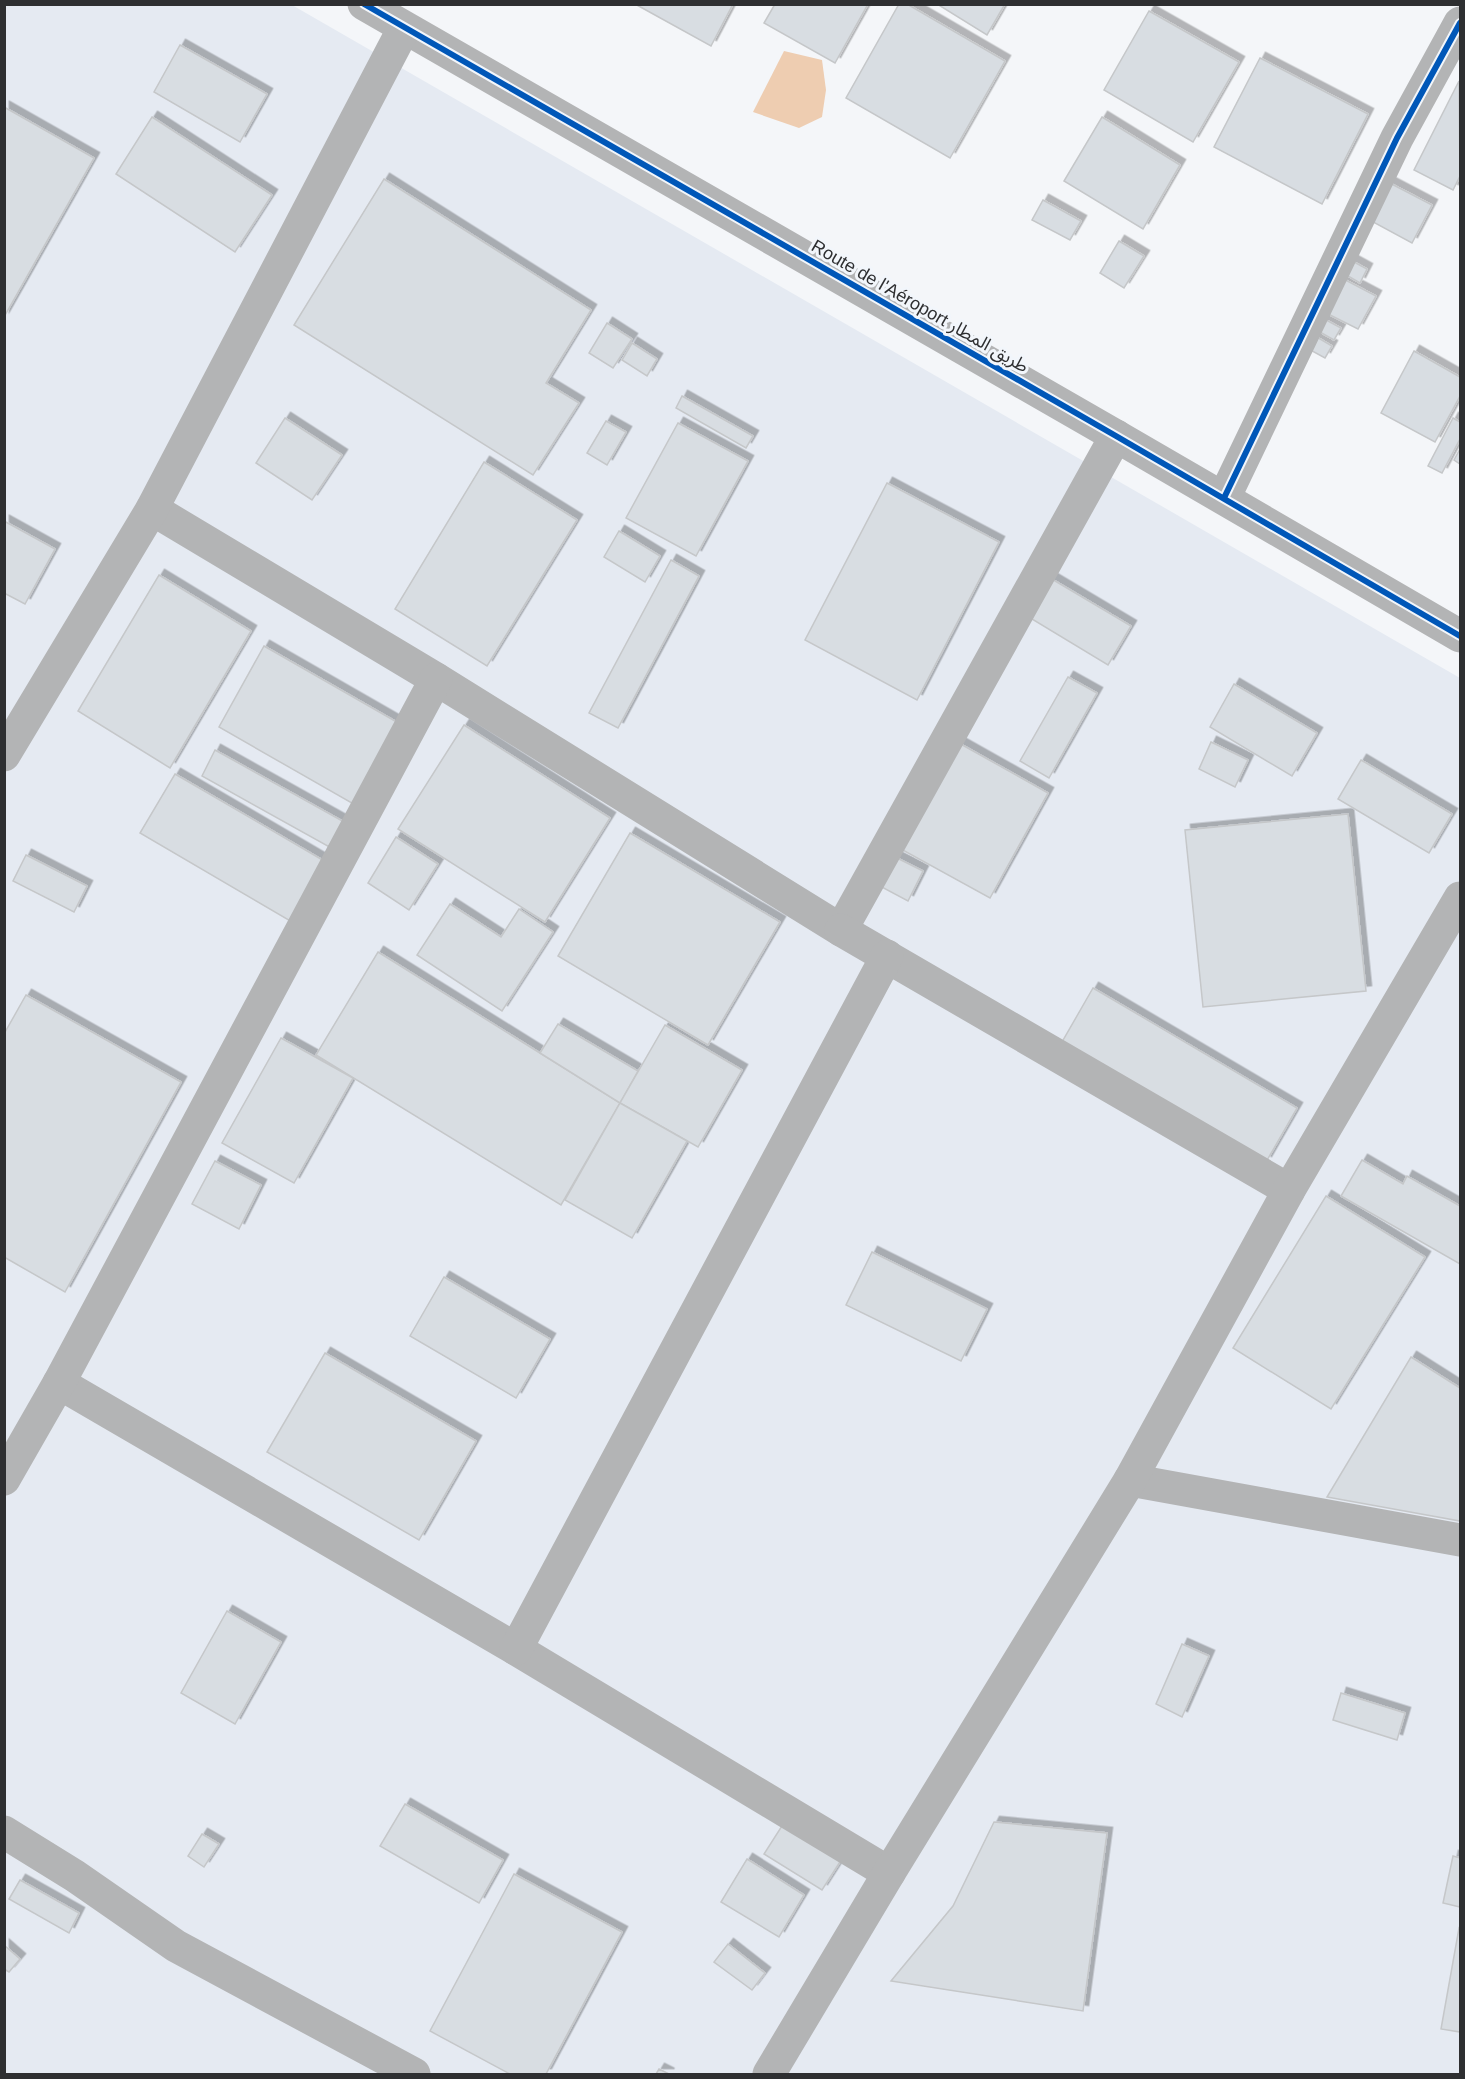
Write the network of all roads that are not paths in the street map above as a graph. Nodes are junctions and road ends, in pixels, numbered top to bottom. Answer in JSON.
{"nodes":[{"id":1,"x":364,"y":4,"type":"edge"},
{"id":2,"x":1461,"y":23,"type":"edge"},
{"id":3,"x":404,"y":28,"type":"junction"},
{"id":4,"x":1116,"y":436,"type":"junction"},
{"id":5,"x":1224,"y":498,"type":"junction"},
{"id":6,"x":152,"y":509,"type":"junction"},
{"id":7,"x":1461,"y":636,"type":"edge"},
{"id":8,"x":436,"y":679,"type":"junction"},
{"id":9,"x":13,"y":719,"type":"edge"},
{"id":10,"x":4,"y":755,"type":"edge"},
{"id":11,"x":1461,"y":898,"type":"edge"},
{"id":12,"x":841,"y":930,"type":"junction"},
{"id":13,"x":887,"y":956,"type":"junction"},
{"id":14,"x":1289,"y":1190,"type":"junction"},
{"id":15,"x":59,"y":1383,"type":"junction"},
{"id":16,"x":5,"y":1477,"type":"edge"},
{"id":17,"x":1130,"y":1479,"type":"junction"},
{"id":18,"x":1461,"y":1540,"type":"edge"},
{"id":19,"x":516,"y":1649,"type":"junction"},
{"id":20,"x":4,"y":1832,"type":"edge"},
{"id":21,"x":889,"y":1873,"type":"junction"},
{"id":22,"x":414,"y":2074,"type":"edge"},
{"id":23,"x":769,"y":2074,"type":"edge"}],
"edges":[{"from":1,"to":3,"type":"street","name":"Route de l'Aéroport طريق المطار"},
{"from":2,"to":5,"type":"street"},
{"from":3,"to":4,"type":"street","name":"Route de l'Aéroport طريق المطار"},
{"from":3,"to":6,"type":"street"},
{"from":4,"to":5,"type":"street","name":"Route de l'Aéroport طريق المطار"},
{"from":4,"to":12,"type":"street"},
{"from":5,"to":7,"type":"street","name":"Route de l'Aéroport طريق المطار"},
{"from":6,"to":8,"type":"street"},
{"from":6,"to":9,"type":"street"},
{"from":8,"to":12,"type":"street"},
{"from":8,"to":15,"type":"street"},
{"from":9,"to":10,"type":"street"},
{"from":11,"to":14,"type":"street"},
{"from":12,"to":13,"type":"street"},
{"from":13,"to":14,"type":"street"},
{"from":13,"to":19,"type":"street"},
{"from":14,"to":17,"type":"street"},
{"from":15,"to":16,"type":"street"},
{"from":15,"to":19,"type":"street"},
{"from":17,"to":18,"type":"street"},
{"from":17,"to":21,"type":"street"},
{"from":19,"to":21,"type":"street"},
{"from":20,"to":22,"type":"street"},
{"from":21,"to":23,"type":"street"}]}
